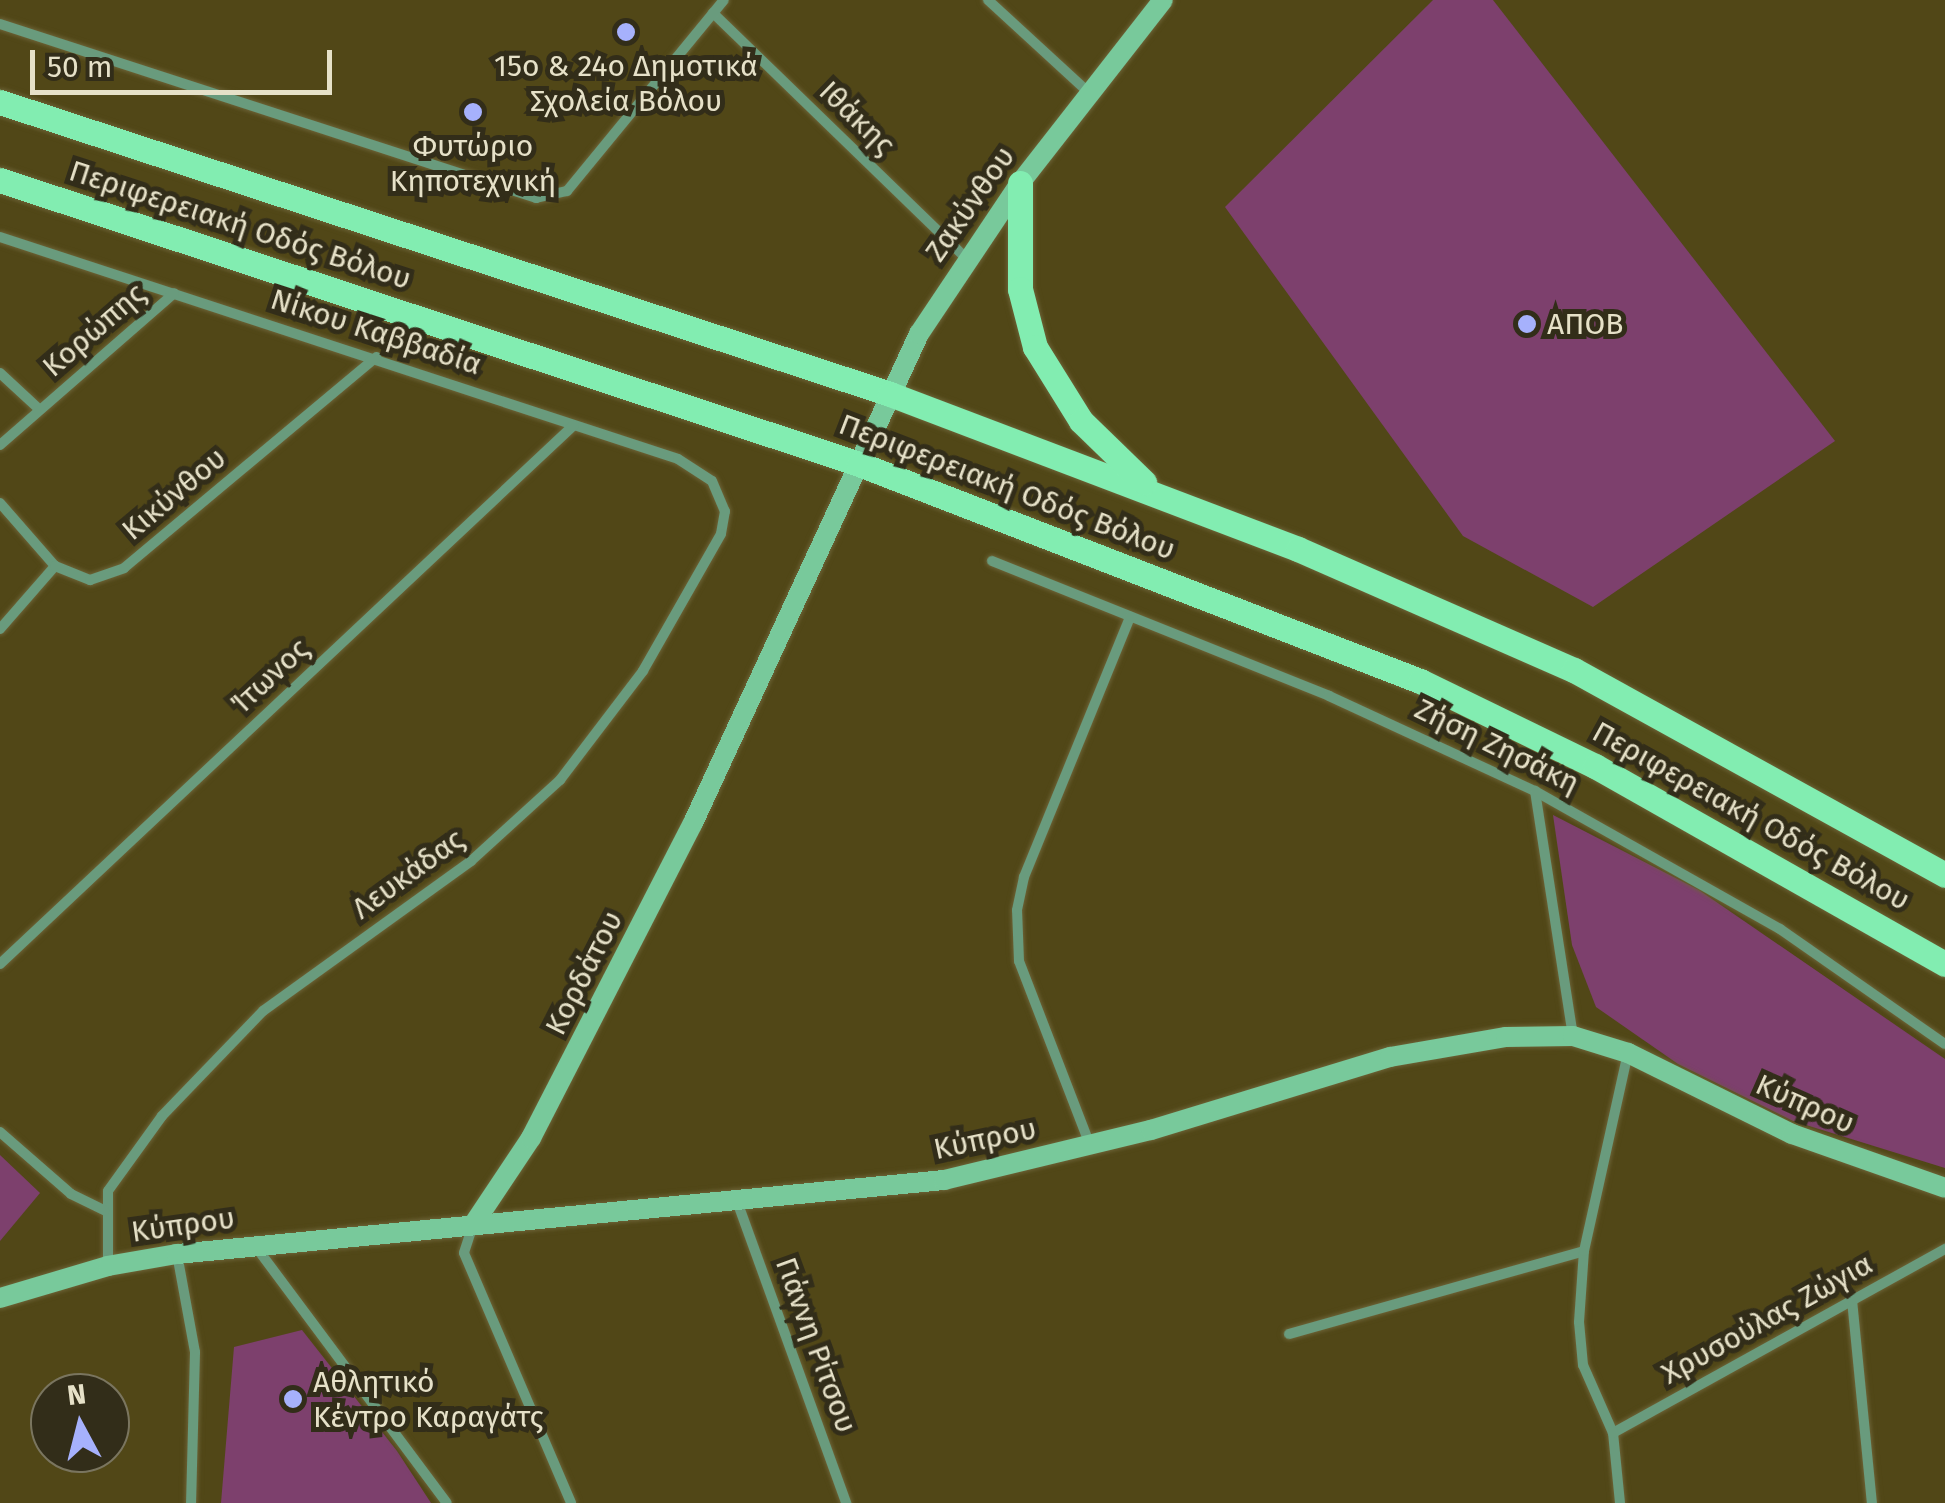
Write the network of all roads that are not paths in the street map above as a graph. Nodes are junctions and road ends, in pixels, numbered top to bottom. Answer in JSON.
{"nodes":[{"id":1,"x":724,"y":0,"type":"edge"},
{"id":2,"x":988,"y":0,"type":"edge"},
{"id":3,"x":1163,"y":0,"type":"edge"},
{"id":4,"x":713,"y":13,"type":"junction"},
{"id":5,"x":0,"y":24,"type":"edge"},
{"id":6,"x":1088,"y":92,"type":"junction"},
{"id":7,"x":0,"y":102,"type":"edge"},
{"id":8,"x":0,"y":180,"type":"edge"},
{"id":9,"x":1020,"y":183,"type":"junction"},
{"id":10,"x":0,"y":237,"type":"edge"},
{"id":11,"x":966,"y":258,"type":"junction"},
{"id":12,"x":174,"y":293,"type":"junction"},
{"id":13,"x":376,"y":357,"type":"junction"},
{"id":14,"x":0,"y":373,"type":"edge"},
{"id":15,"x":890,"y":394,"type":"junction"},
{"id":16,"x":40,"y":410,"type":"junction"},
{"id":17,"x":574,"y":425,"type":"junction"},
{"id":18,"x":0,"y":445,"type":"edge"},
{"id":19,"x":859,"y":464,"type":"junction"},
{"id":20,"x":1155,"y":492,"type":"junction"},
{"id":21,"x":723,"y":497,"type":"joint"},
{"id":22,"x":0,"y":503,"type":"edge"},
{"id":23,"x":992,"y":561,"type":"dead end"},
{"id":24,"x":55,"y":566,"type":"junction"},
{"id":25,"x":1130,"y":617,"type":"junction"},
{"id":26,"x":0,"y":629,"type":"edge"},
{"id":27,"x":1534,"y":790,"type":"junction"},
{"id":28,"x":1945,"y":875,"type":"edge"},
{"id":29,"x":0,"y":964,"type":"edge"},
{"id":30,"x":1945,"y":964,"type":"edge"},
{"id":31,"x":1573,"y":1036,"type":"junction"},
{"id":32,"x":1945,"y":1044,"type":"edge"},
{"id":33,"x":1628,"y":1053,"type":"junction"},
{"id":34,"x":0,"y":1132,"type":"edge"},
{"id":35,"x":1091,"y":1146,"type":"junction"},
{"id":36,"x":1945,"y":1188,"type":"edge"},
{"id":37,"x":738,"y":1204,"type":"junction"},
{"id":38,"x":104,"y":1210,"type":"junction"},
{"id":39,"x":473,"y":1225,"type":"junction"},
{"id":40,"x":254,"y":1245,"type":"junction"},
{"id":41,"x":1945,"y":1249,"type":"edge"},
{"id":42,"x":1584,"y":1251,"type":"junction"},
{"id":43,"x":177,"y":1254,"type":"junction"},
{"id":44,"x":108,"y":1266,"type":"junction"},
{"id":45,"x":0,"y":1298,"type":"edge"},
{"id":46,"x":1852,"y":1300,"type":"junction"},
{"id":47,"x":1289,"y":1334,"type":"dead end"},
{"id":48,"x":1614,"y":1433,"type":"junction"},
{"id":49,"x":191,"y":1503,"type":"edge"},
{"id":50,"x":446,"y":1503,"type":"edge"},
{"id":51,"x":571,"y":1503,"type":"edge"},
{"id":52,"x":846,"y":1503,"type":"edge"},
{"id":53,"x":1620,"y":1503,"type":"edge"},
{"id":54,"x":1872,"y":1503,"type":"edge"}],
"edges":[{"from":1,"to":4,"type":"street"},
{"from":2,"to":6,"type":"street"},
{"from":3,"to":6,"type":"street","name":"Ζακύνθου"},
{"from":4,"to":5,"type":"street"},
{"from":4,"to":11,"type":"street","name":"Ιθάκης"},
{"from":6,"to":9,"type":"street","name":"Ζακύνθου"},
{"from":7,"to":15,"type":"main road","name":"Περιφερειακή Οδός Βόλου"},
{"from":8,"to":19,"type":"main road","name":"Περιφερειακή Οδός Βόλου"},
{"from":9,"to":11,"type":"street","name":"Ζακύνθου"},
{"from":9,"to":20,"type":"main road"},
{"from":10,"to":12,"type":"street","name":"Νίκου Καββαδία"},
{"from":11,"to":15,"type":"street","name":"Ζακύνθου"},
{"from":12,"to":13,"type":"street","name":"Νίκου Καββαδία"},
{"from":12,"to":16,"type":"street","name":"Κορώπης"},
{"from":13,"to":17,"type":"street","name":"Νίκου Καββαδία"},
{"from":13,"to":24,"type":"street","name":"Κικύνθου"},
{"from":14,"to":16,"type":"street"},
{"from":15,"to":19,"type":"street","name":"Ζακύνθου"},
{"from":15,"to":20,"type":"main road","name":"Περιφερειακή Οδός Βόλου"},
{"from":16,"to":18,"type":"street","name":"Κορώπης"},
{"from":17,"to":21,"type":"street","name":"Νίκου Καββαδία"},
{"from":17,"to":29,"type":"street","name":"Ίτωνος"},
{"from":19,"to":30,"type":"main road","name":"Περιφερειακή Οδός Βόλου"},
{"from":19,"to":39,"type":"street","name":"Κορδάτου"},
{"from":20,"to":28,"type":"main road","name":"Περιφερειακή Οδός Βόλου"},
{"from":21,"to":38,"type":"street","name":"Λευκάδας"},
{"from":22,"to":24,"type":"street"},
{"from":23,"to":25,"type":"street","name":"Ζήση Ζησάκη"},
{"from":24,"to":26,"type":"street"},
{"from":25,"to":27,"type":"street","name":"Ζήση Ζησάκη"},
{"from":25,"to":35,"type":"street"},
{"from":27,"to":31,"type":"street"},
{"from":27,"to":32,"type":"street","name":"Ζήση Ζησάκη"},
{"from":31,"to":33,"type":"street","name":"Κύπρου"},
{"from":31,"to":35,"type":"street","name":"Κύπρου"},
{"from":33,"to":36,"type":"street","name":"Κύπρου"},
{"from":33,"to":42,"type":"street"},
{"from":34,"to":38,"type":"street"},
{"from":35,"to":37,"type":"street","name":"Κύπρου"},
{"from":37,"to":39,"type":"street","name":"Κύπρου"},
{"from":37,"to":52,"type":"street","name":"Γιάννη Ρίτσου"},
{"from":38,"to":44,"type":"street","name":"Λευκάδας"},
{"from":39,"to":40,"type":"street","name":"Κύπρου"},
{"from":39,"to":51,"type":"street"},
{"from":40,"to":43,"type":"street","name":"Κύπρου"},
{"from":40,"to":50,"type":"street"},
{"from":41,"to":46,"type":"street","name":"Χρυσούλας Ζώγια"},
{"from":42,"to":47,"type":"street"},
{"from":42,"to":48,"type":"street"},
{"from":43,"to":44,"type":"street","name":"Κύπρου"},
{"from":43,"to":49,"type":"street"},
{"from":44,"to":45,"type":"street","name":"Κύπρου"},
{"from":46,"to":48,"type":"street","name":"Χρυσούλας Ζώγια"},
{"from":46,"to":54,"type":"street"},
{"from":48,"to":53,"type":"street"}]}
